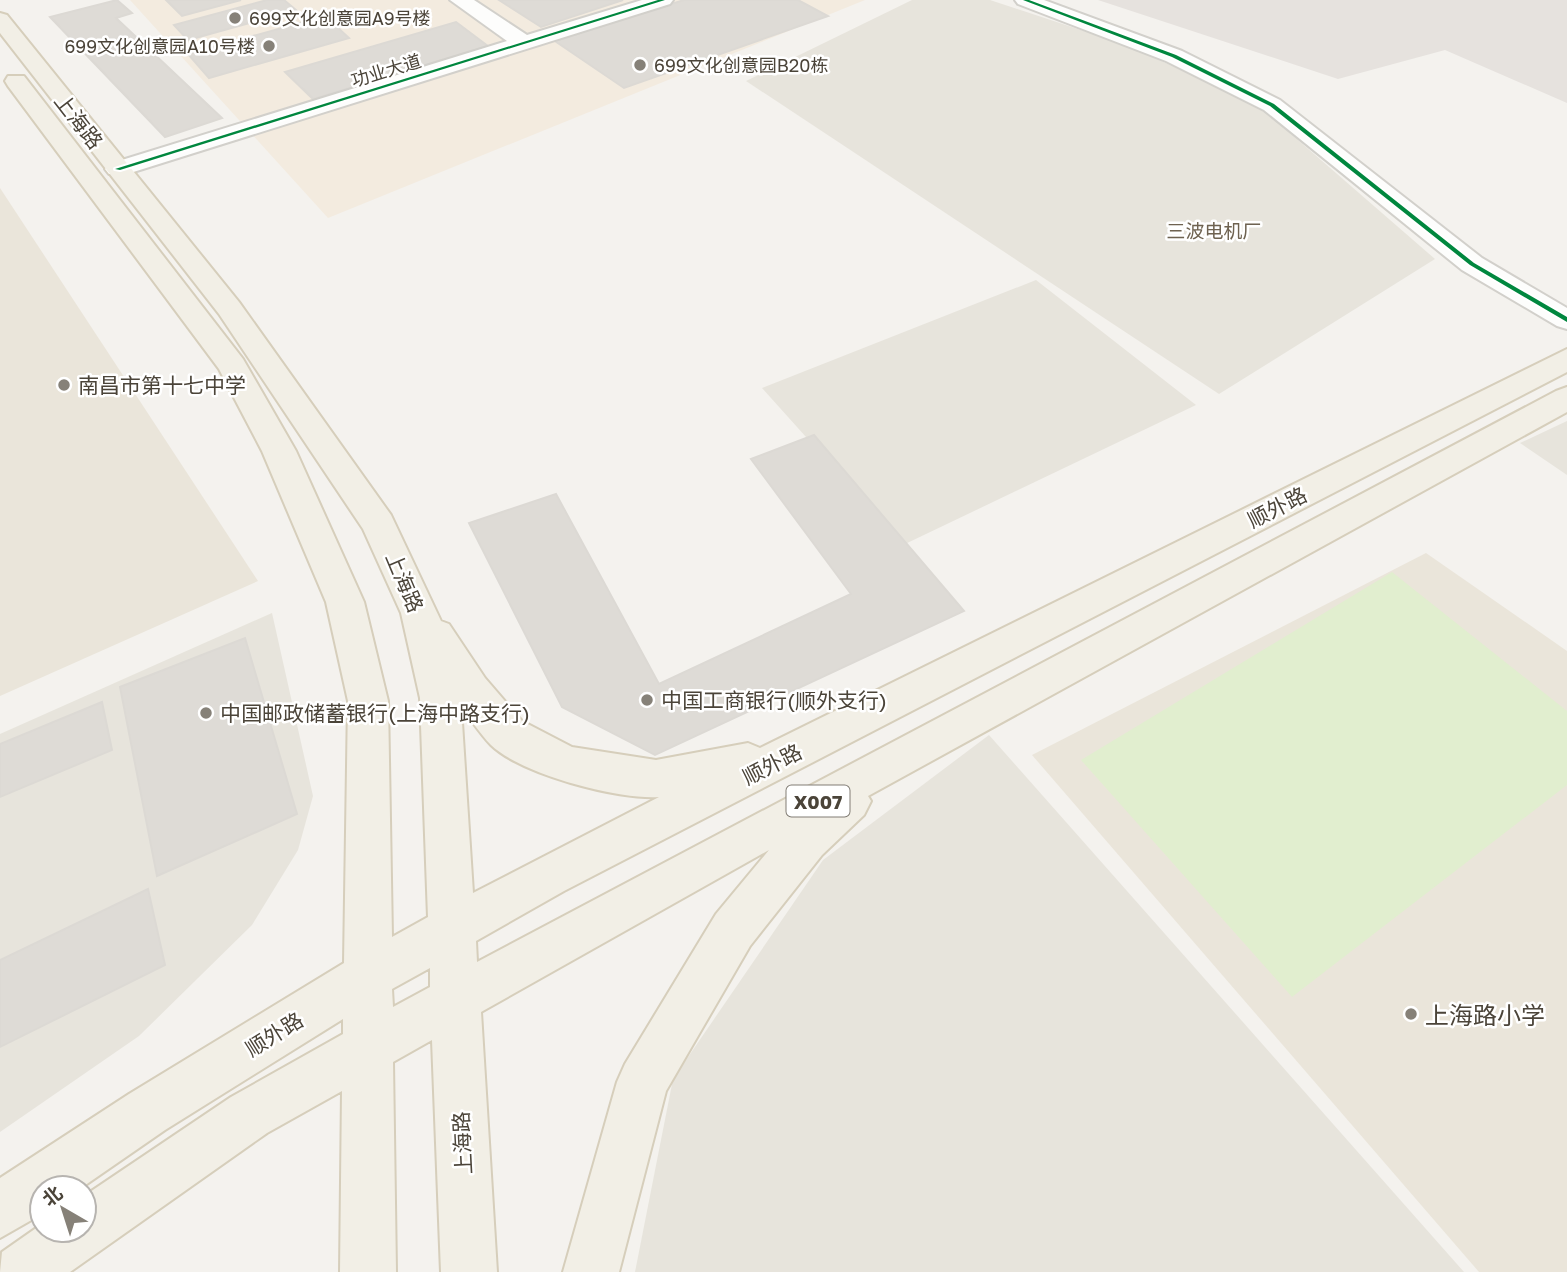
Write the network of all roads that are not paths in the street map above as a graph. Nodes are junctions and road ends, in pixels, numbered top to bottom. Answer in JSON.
{"nodes":[{"id":1,"x":460,"y":0,"type":"edge"},
{"id":2,"x":663,"y":0,"type":"edge"},
{"id":3,"x":1025,"y":0,"type":"edge"},
{"id":4,"x":0,"y":19,"type":"edge"},
{"id":5,"x":524,"y":43,"type":"junction"},
{"id":6,"x":0,"y":60,"type":"edge"},
{"id":7,"x":118,"y":169,"type":"junction"},
{"id":8,"x":1567,"y":320,"type":"edge"},
{"id":9,"x":1567,"y":359,"type":"edge"},
{"id":10,"x":1567,"y":398,"type":"edge"},
{"id":11,"x":420,"y":613,"type":"junction"},
{"id":12,"x":791,"y":754,"type":"junction"},
{"id":13,"x":894,"y":760,"type":"junction"},
{"id":14,"x":452,"y":930,"type":"junction"},
{"id":15,"x":368,"y":976,"type":"junction"},
{"id":16,"x":455,"y":1000,"type":"junction"},
{"id":17,"x":368,"y":1048,"type":"junction"},
{"id":18,"x":0,"y":1210,"type":"edge"},
{"id":19,"x":98,"y":1219,"type":"edge"},
{"id":20,"x":62,"y":1244,"type":"edge"},
{"id":21,"x":22,"y":1272,"type":"edge"},
{"id":22,"x":368,"y":1272,"type":"edge"},
{"id":23,"x":469,"y":1272,"type":"edge"},
{"id":24,"x":591,"y":1272,"type":"edge"}],
"edges":[{"from":1,"to":5,"type":"street"},
{"from":2,"to":5,"type":"street","name":"功业大道"},
{"from":3,"to":8,"type":"street"},
{"from":4,"to":7,"type":"main road","name":"上海路"},
{"from":5,"to":7,"type":"street","name":"功业大道"},
{"from":6,"to":15,"type":"main road","name":"上海路"},
{"from":7,"to":11,"type":"main road","name":"上海路"},
{"from":9,"to":12,"type":"main road","name":"顺外路"},
{"from":10,"to":13,"type":"main road","name":"顺外路","number":"X007"},
{"from":11,"to":12,"type":"main road"},
{"from":11,"to":14,"type":"main road","name":"上海路"},
{"from":12,"to":14,"type":"main road","name":"顺外路"},
{"from":13,"to":16,"type":"main road","name":"顺外路","number":"X007"},
{"from":13,"to":24,"type":"main road"},
{"from":14,"to":15,"type":"main road","name":"顺外路"},
{"from":14,"to":16,"type":"main road","name":"上海路"},
{"from":15,"to":17,"type":"main road","name":"上海路"},
{"from":15,"to":18,"type":"main road","name":"顺外路"},
{"from":16,"to":17,"type":"main road","name":"顺外路","number":"X007"},
{"from":16,"to":23,"type":"main road","name":"上海路"},
{"from":17,"to":19,"type":"main road","name":"顺外路","number":"X007"},
{"from":17,"to":22,"type":"main road","name":"上海路"},
{"from":20,"to":21,"type":"main road","name":"顺外路","number":"X007"}]}
